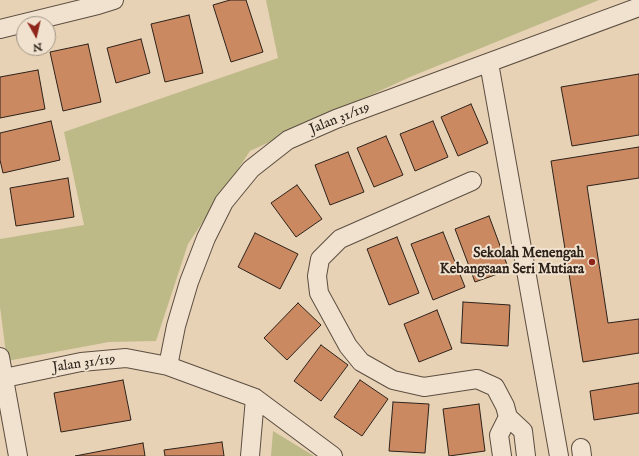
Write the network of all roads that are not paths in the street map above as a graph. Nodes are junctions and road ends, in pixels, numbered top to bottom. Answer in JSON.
{"nodes":[{"id":1,"x":114,"y":0,"type":"edge"},
{"id":2,"x":639,"y":7,"type":"edge"},
{"id":3,"x":0,"y":29,"type":"edge"},
{"id":4,"x":489,"y":63,"type":"junction"},
{"id":5,"x":472,"y":181,"type":"dead end"},
{"id":6,"x":0,"y":357,"type":"edge"},
{"id":7,"x":168,"y":366,"type":"junction"},
{"id":8,"x":2,"y":378,"type":"edge"},
{"id":9,"x":255,"y":398,"type":"junction"},
{"id":10,"x":508,"y":417,"type":"junction"},
{"id":11,"x":18,"y":456,"type":"edge"},
{"id":12,"x":250,"y":456,"type":"edge"},
{"id":13,"x":333,"y":456,"type":"edge"},
{"id":14,"x":502,"y":456,"type":"edge"},
{"id":15,"x":526,"y":456,"type":"edge"},
{"id":16,"x":559,"y":456,"type":"edge"}],
"edges":[{"from":1,"to":3,"type":"street"},
{"from":2,"to":4,"type":"street","name":"Jalan 31/119"},
{"from":4,"to":7,"type":"street","name":"Jalan 31/119"},
{"from":4,"to":16,"type":"street"},
{"from":5,"to":10,"type":"street"},
{"from":6,"to":8,"type":"street"},
{"from":7,"to":8,"type":"street","name":"Jalan 31/119"},
{"from":7,"to":9,"type":"street","name":"Jalan 31/119"},
{"from":8,"to":11,"type":"street"},
{"from":9,"to":12,"type":"street"},
{"from":9,"to":13,"type":"street","name":"Jalan 31/119"},
{"from":10,"to":14,"type":"street"},
{"from":10,"to":15,"type":"street"}]}
